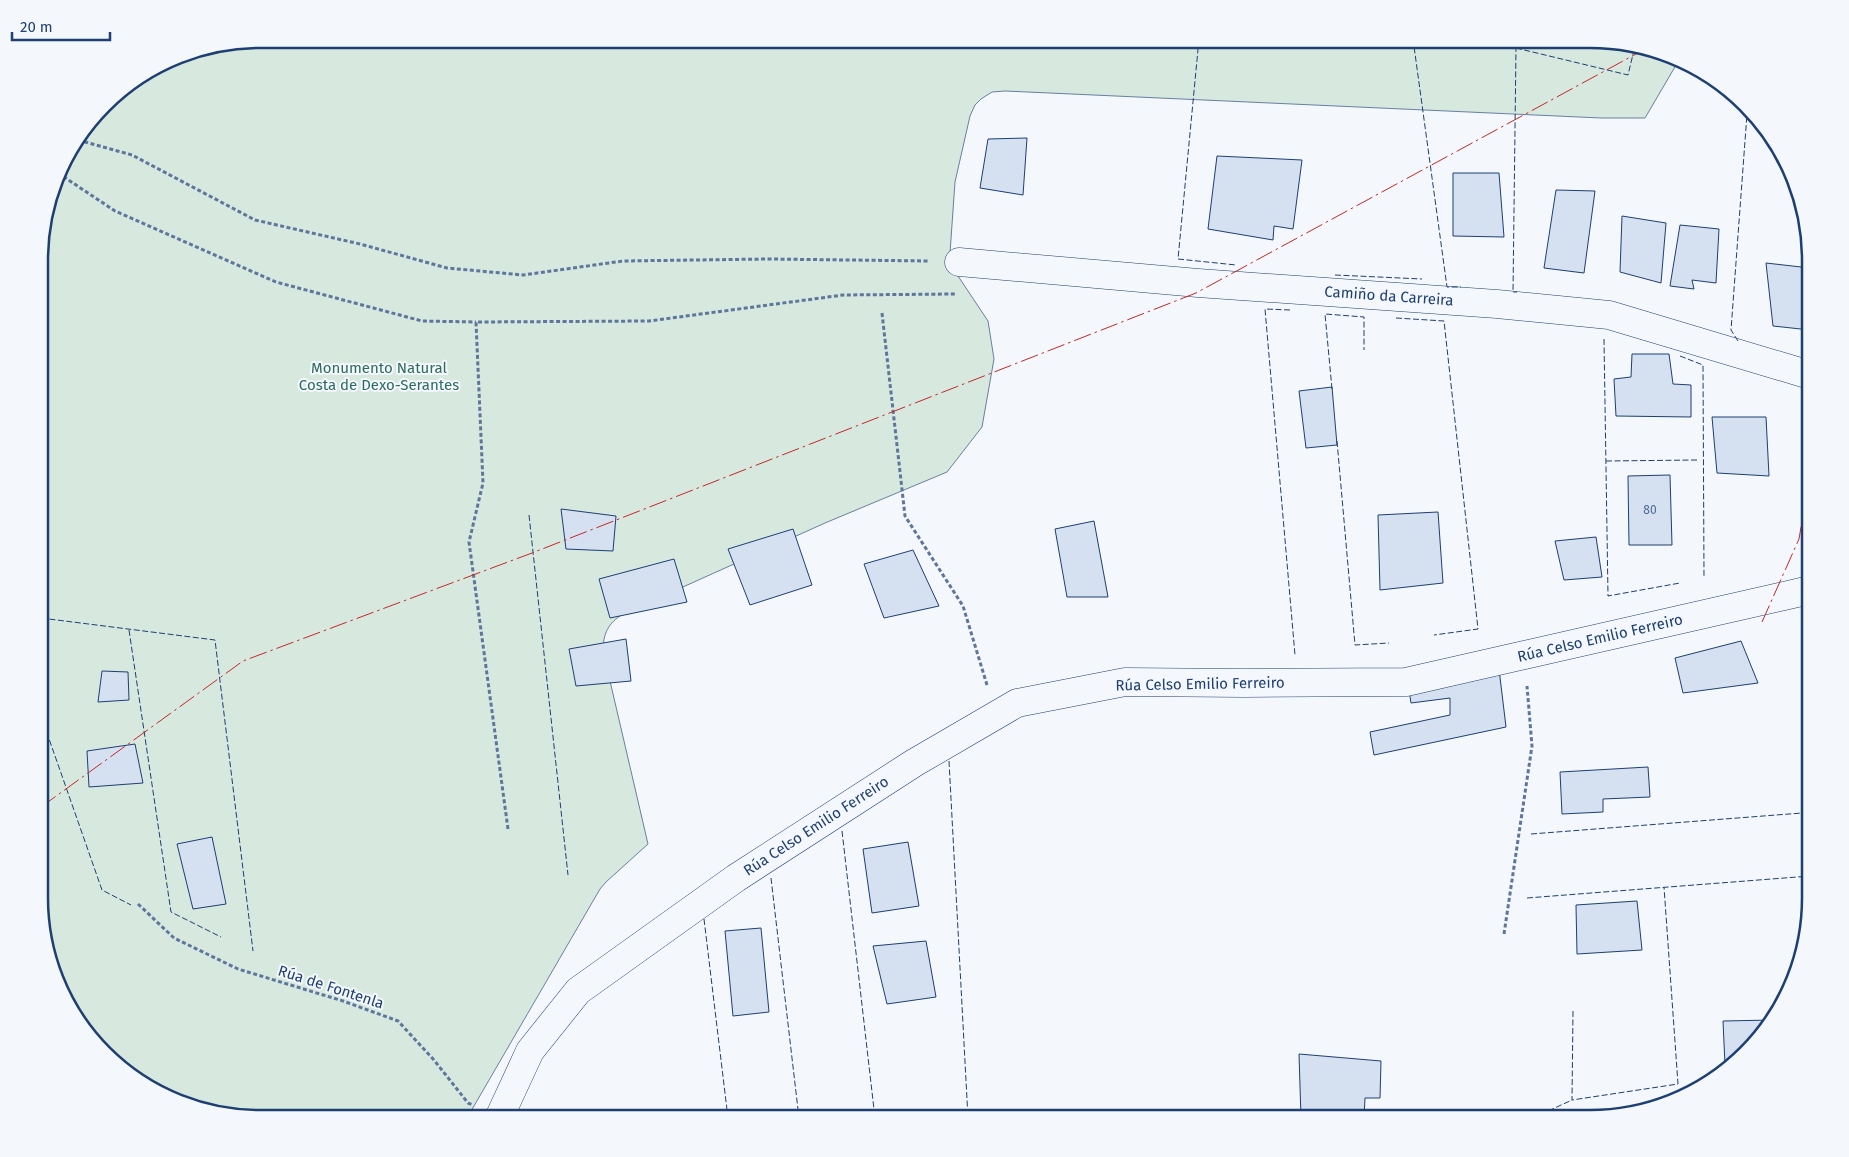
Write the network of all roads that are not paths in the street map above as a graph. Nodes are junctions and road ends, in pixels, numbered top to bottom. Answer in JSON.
{"nodes":[{"id":1,"x":960,"y":262,"type":"road end"},
{"id":2,"x":1802,"y":374,"type":"edge"},
{"id":3,"x":1802,"y":592,"type":"edge"},
{"id":4,"x":503,"y":1110,"type":"edge"}],
"edges":[{"from":1,"to":2,"type":"street","name":"Camiño da Carreira"},
{"from":3,"to":4,"type":"street","name":"Rúa Celso Emilio Ferreiro"}]}
